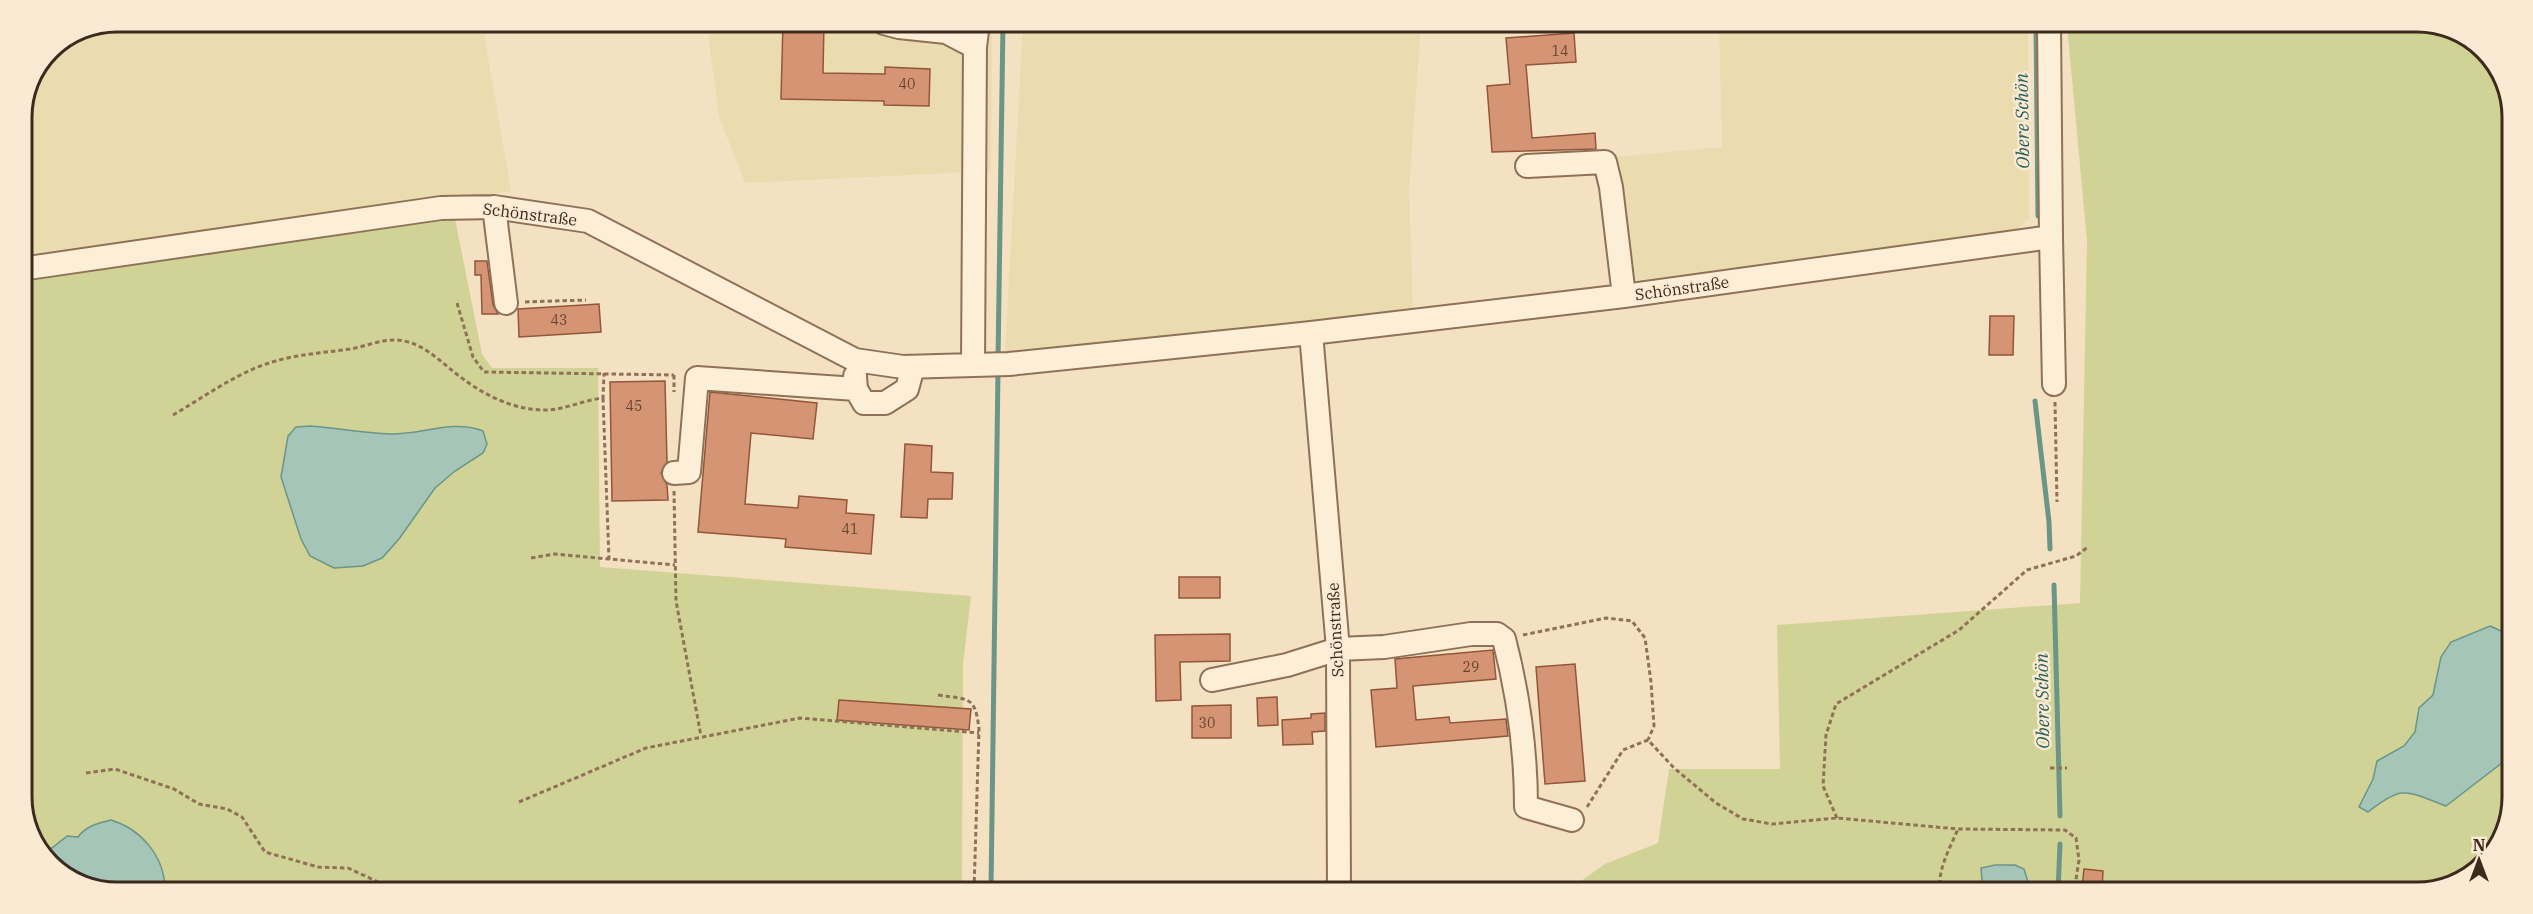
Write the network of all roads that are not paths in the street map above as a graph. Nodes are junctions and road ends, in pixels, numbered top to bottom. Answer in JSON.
{"nodes":[{"id":1,"x":946,"y":32,"type":"edge"},
{"id":2,"x":977,"y":32,"type":"edge"},
{"id":3,"x":2049,"y":32,"type":"edge"},
{"id":4,"x":975,"y":47,"type":"junction"},
{"id":5,"x":1527,"y":166,"type":"dead end"},
{"id":6,"x":494,"y":207,"type":"junction"},
{"id":7,"x":2051,"y":237,"type":"junction"},
{"id":8,"x":32,"y":267,"type":"edge"},
{"id":9,"x":1624,"y":296,"type":"junction"},
{"id":10,"x":507,"y":303,"type":"road end"},
{"id":11,"x":1311,"y":333,"type":"junction"},
{"id":12,"x":855,"y":360,"type":"junction"},
{"id":13,"x":990,"y":364,"type":"junction"},
{"id":14,"x":913,"y":367,"type":"junction"},
{"id":15,"x":2054,"y":384,"type":"road end"},
{"id":16,"x":856,"y":389,"type":"junction"},
{"id":17,"x":674,"y":473,"type":"road end"},
{"id":18,"x":1338,"y":649,"type":"junction"},
{"id":19,"x":1212,"y":680,"type":"dead end"},
{"id":20,"x":1572,"y":820,"type":"road end"},
{"id":21,"x":1339,"y":882,"type":"edge"}],
"edges":[{"from":1,"to":4,"type":"street"},
{"from":2,"to":4,"type":"street"},
{"from":3,"to":7,"type":"street"},
{"from":4,"to":13,"type":"street"},
{"from":5,"to":9,"type":"street"},
{"from":6,"to":8,"type":"street","name":"Schönstraße"},
{"from":6,"to":10,"type":"street"},
{"from":6,"to":12,"type":"street","name":"Schönstraße"},
{"from":7,"to":9,"type":"street","name":"Schönstraße"},
{"from":7,"to":15,"type":"street"},
{"from":9,"to":11,"type":"street","name":"Schönstraße"},
{"from":11,"to":13,"type":"street","name":"Schönstraße"},
{"from":11,"to":18,"type":"street","name":"Schönstraße"},
{"from":12,"to":14,"type":"street","name":"Schönstraße"},
{"from":12,"to":16,"type":"street"},
{"from":13,"to":14,"type":"street","name":"Schönstraße"},
{"from":14,"to":16,"type":"street"},
{"from":16,"to":17,"type":"street"},
{"from":18,"to":19,"type":"street"},
{"from":18,"to":20,"type":"street"},
{"from":18,"to":21,"type":"street","name":"Schönstraße"}]}
